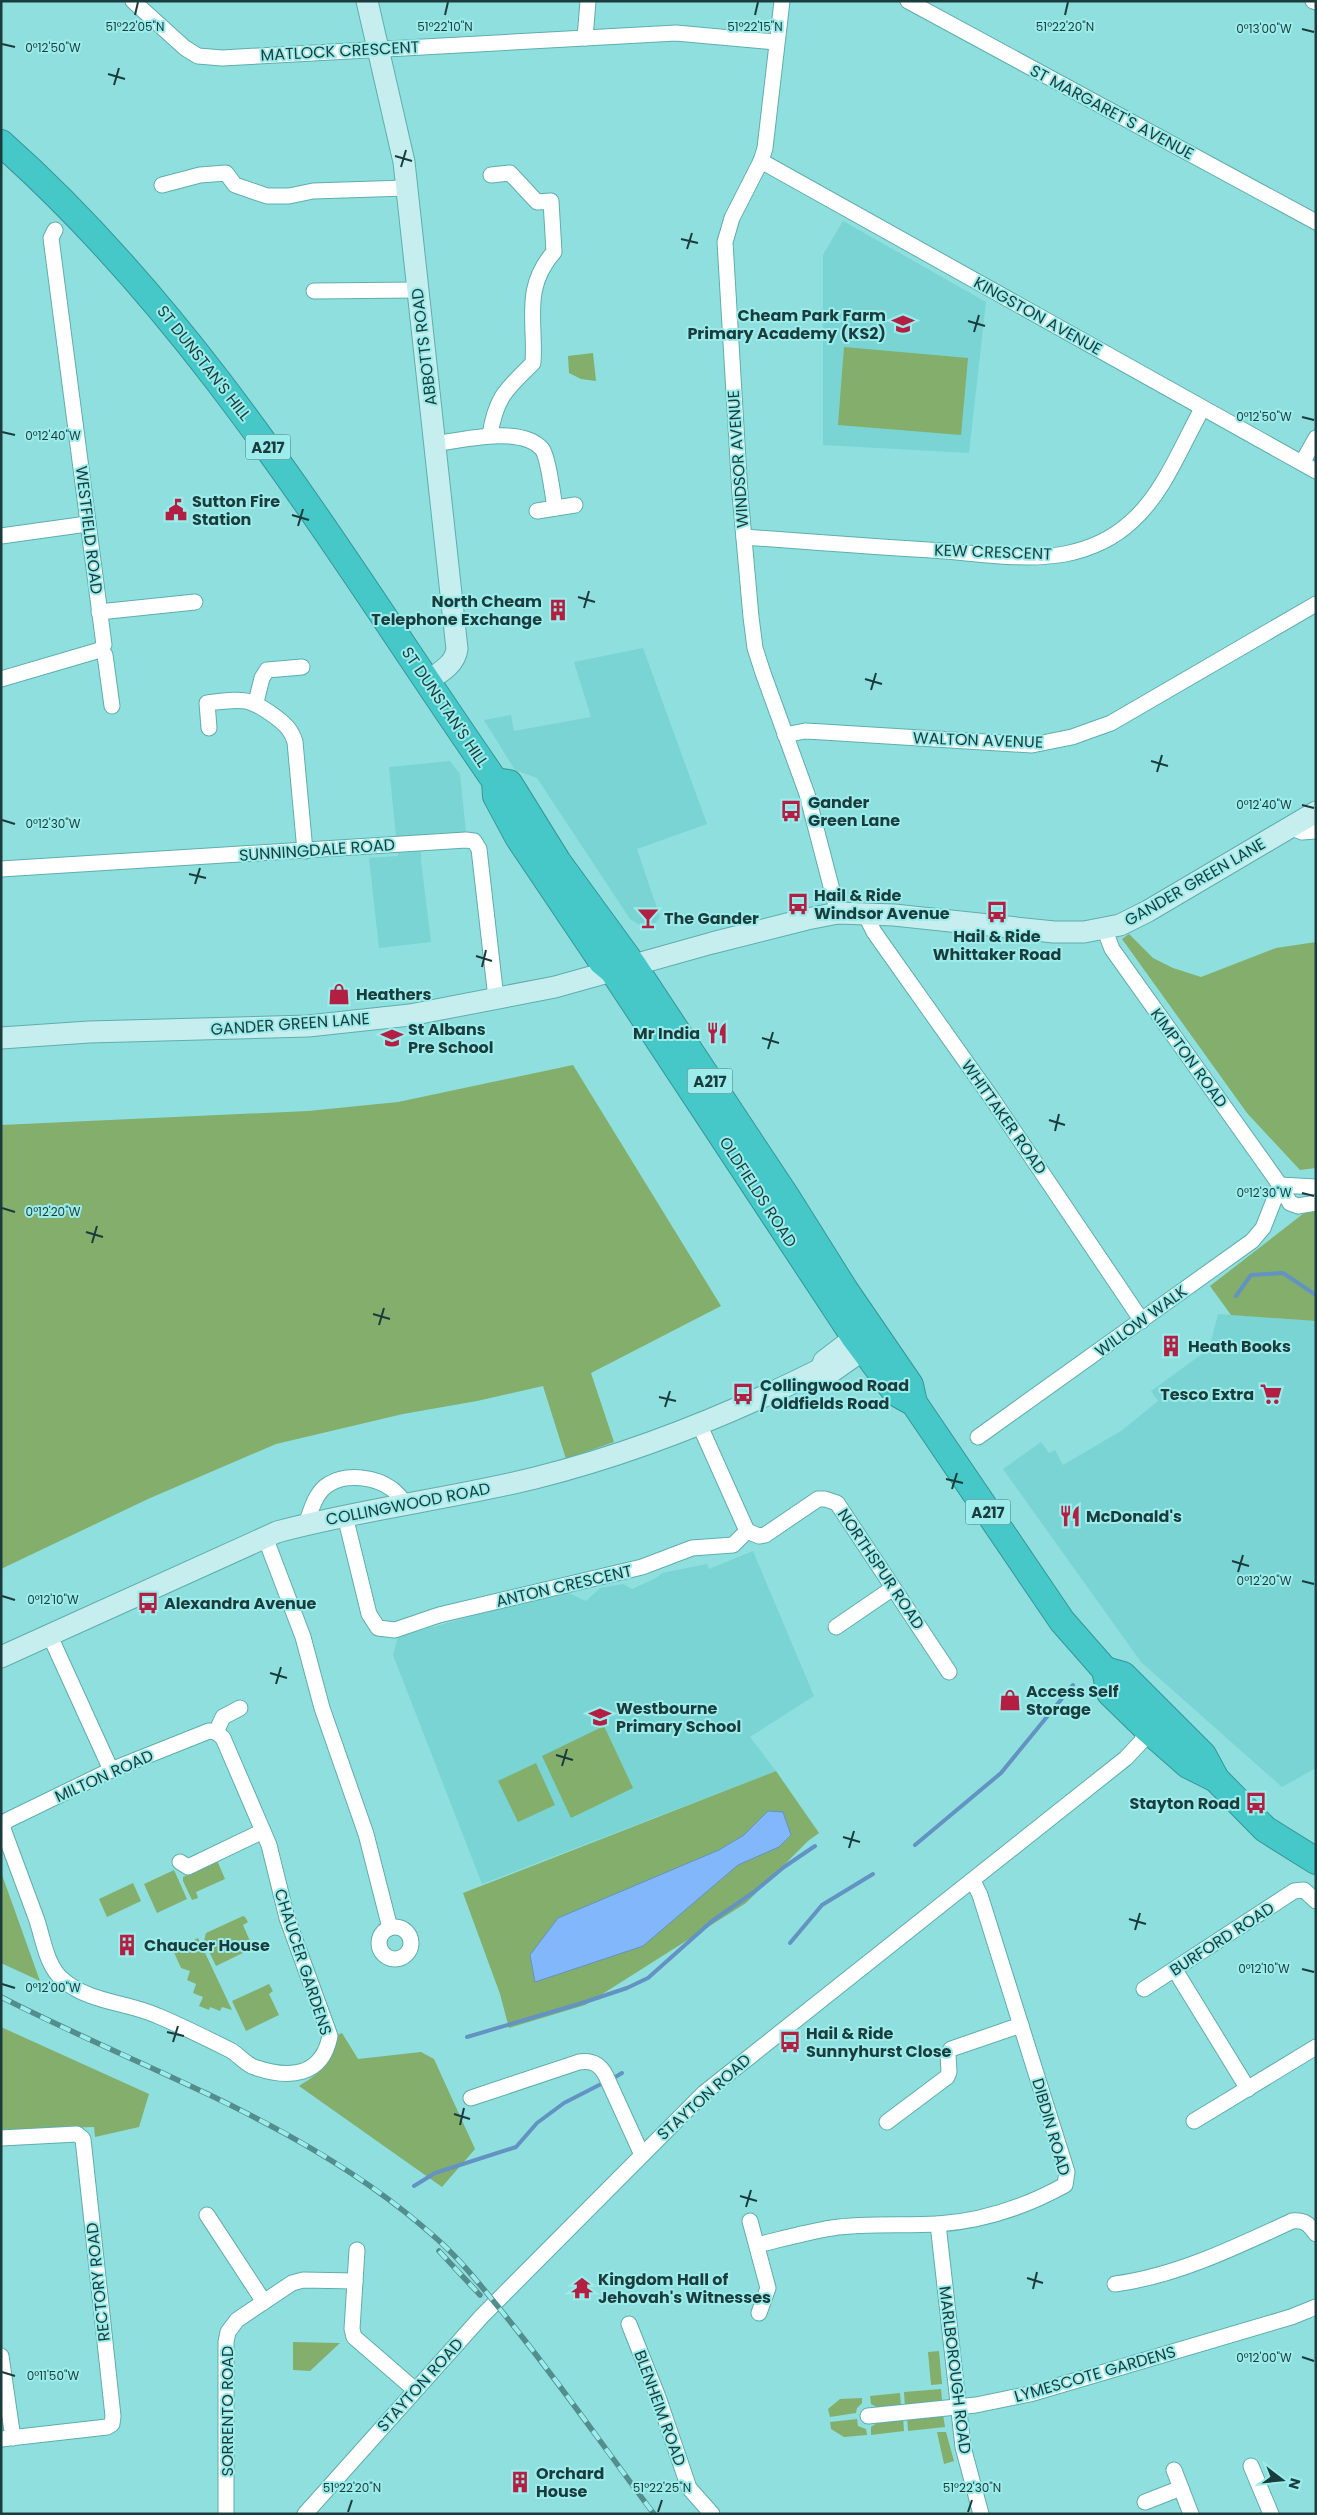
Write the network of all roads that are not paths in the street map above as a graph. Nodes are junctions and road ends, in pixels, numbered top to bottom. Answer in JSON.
{"nodes":[{"id":1,"x":133,"y":1,"type":"edge"},
{"id":2,"x":367,"y":1,"type":"edge"},
{"id":3,"x":588,"y":1,"type":"edge"},
{"id":4,"x":782,"y":1,"type":"edge"},
{"id":5,"x":908,"y":1,"type":"edge"},
{"id":6,"x":585,"y":38,"type":"junction"},
{"id":7,"x":776,"y":42,"type":"junction"},
{"id":8,"x":379,"y":48,"type":"junction"},
{"id":9,"x":1,"y":144,"type":"edge"},
{"id":10,"x":761,"y":162,"type":"junction"},
{"id":11,"x":490,"y":175,"type":"dead end"},
{"id":12,"x":162,"y":185,"type":"dead end"},
{"id":13,"x":406,"y":188,"type":"junction"},
{"id":14,"x":1316,"y":222,"type":"edge"},
{"id":15,"x":56,"y":230,"type":"dead end"},
{"id":16,"x":417,"y":290,"type":"junction"},
{"id":17,"x":314,"y":291,"type":"dead end"},
{"id":18,"x":1202,"y":409,"type":"junction"},
{"id":19,"x":490,"y":435,"type":"junction"},
{"id":20,"x":1316,"y":438,"type":"edge"},
{"id":21,"x":434,"y":444,"type":"junction"},
{"id":22,"x":1302,"y":463,"type":"junction"},
{"id":23,"x":1316,"y":472,"type":"edge"},
{"id":24,"x":575,"y":505,"type":"dead end"},
{"id":25,"x":555,"y":508,"type":"junction"},
{"id":26,"x":537,"y":511,"type":"dead end"},
{"id":27,"x":87,"y":524,"type":"junction"},
{"id":28,"x":1,"y":536,"type":"edge"},
{"id":29,"x":744,"y":537,"type":"junction"},
{"id":30,"x":196,"y":602,"type":"dead end"},
{"id":31,"x":1316,"y":604,"type":"edge"},
{"id":32,"x":99,"y":612,"type":"junction"},
{"id":33,"x":100,"y":650,"type":"junction"},
{"id":34,"x":302,"y":667,"type":"dead end"},
{"id":35,"x":1,"y":679,"type":"edge"},
{"id":36,"x":426,"y":682,"type":"junction"},
{"id":37,"x":256,"y":702,"type":"junction"},
{"id":38,"x":112,"y":706,"type":"dead end"},
{"id":39,"x":209,"y":728,"type":"dead end"},
{"id":40,"x":785,"y":735,"type":"junction"},
{"id":41,"x":1316,"y":812,"type":"edge"},
{"id":42,"x":1290,"y":827,"type":"junction"},
{"id":43,"x":1316,"y":831,"type":"edge"},
{"id":44,"x":305,"y":851,"type":"junction"},
{"id":45,"x":1,"y":869,"type":"edge"},
{"id":46,"x":838,"y":913,"type":"junction"},
{"id":47,"x":868,"y":913,"type":"junction"},
{"id":48,"x":1104,"y":928,"type":"junction"},
{"id":49,"x":623,"y":968,"type":"junction"},
{"id":50,"x":496,"y":998,"type":"junction"},
{"id":51,"x":1,"y":1038,"type":"edge"},
{"id":52,"x":1280,"y":1185,"type":"junction"},
{"id":53,"x":1316,"y":1187,"type":"edge"},
{"id":54,"x":1316,"y":1203,"type":"edge"},
{"id":55,"x":1142,"y":1321,"type":"junction"},
{"id":56,"x":866,"y":1339,"type":"junction"},
{"id":57,"x":700,"y":1426,"type":"junction"},
{"id":58,"x":978,"y":1437,"type":"dead end"},
{"id":59,"x":406,"y":1504,"type":"junction"},
{"id":60,"x":345,"y":1516,"type":"junction"},
{"id":61,"x":306,"y":1524,"type":"junction"},
{"id":62,"x":746,"y":1531,"type":"junction"},
{"id":63,"x":265,"y":1537,"type":"junction"},
{"id":64,"x":893,"y":1588,"type":"junction"},
{"id":65,"x":836,"y":1627,"type":"dead end"},
{"id":66,"x":50,"y":1636,"type":"junction"},
{"id":67,"x":1,"y":1657,"type":"edge"},
{"id":68,"x":1105,"y":1670,"type":"junction"},
{"id":69,"x":949,"y":1672,"type":"dead end"},
{"id":70,"x":240,"y":1708,"type":"dead end"},
{"id":71,"x":1147,"y":1730,"type":"junction"},
{"id":72,"x":213,"y":1732,"type":"junction"},
{"id":73,"x":111,"y":1770,"type":"junction"},
{"id":74,"x":1216,"y":1779,"type":"junction"},
{"id":75,"x":2,"y":1826,"type":"edge"},
{"id":76,"x":263,"y":1831,"type":"junction"},
{"id":77,"x":1316,"y":1861,"type":"edge"},
{"id":78,"x":180,"y":1862,"type":"dead end"},
{"id":79,"x":973,"y":1881,"type":"junction"},
{"id":80,"x":1316,"y":1900,"type":"edge"},
{"id":81,"x":390,"y":1928,"type":"dead end"},
{"id":82,"x":1174,"y":1970,"type":"junction"},
{"id":83,"x":1144,"y":1989,"type":"dead end"},
{"id":84,"x":1021,"y":2025,"type":"junction"},
{"id":85,"x":1316,"y":2047,"type":"edge"},
{"id":86,"x":1248,"y":2088,"type":"junction"},
{"id":87,"x":471,"y":2098,"type":"dead end"},
{"id":88,"x":1194,"y":2121,"type":"dead end"},
{"id":89,"x":886,"y":2122,"type":"dead end"},
{"id":90,"x":1,"y":2138,"type":"edge"},
{"id":91,"x":642,"y":2155,"type":"junction"},
{"id":92,"x":207,"y":2215,"type":"dead end"},
{"id":93,"x":750,"y":2220,"type":"dead end"},
{"id":94,"x":938,"y":2224,"type":"junction"},
{"id":95,"x":1316,"y":2234,"type":"edge"},
{"id":96,"x":757,"y":2245,"type":"junction"},
{"id":97,"x":357,"y":2250,"type":"dead end"},
{"id":98,"x":355,"y":2281,"type":"junction"},
{"id":99,"x":1115,"y":2284,"type":"dead end"},
{"id":100,"x":264,"y":2302,"type":"junction"},
{"id":101,"x":1316,"y":2307,"type":"edge"},
{"id":102,"x":759,"y":2313,"type":"dead end"},
{"id":103,"x":629,"y":2324,"type":"dead end"},
{"id":104,"x":1,"y":2356,"type":"edge"},
{"id":105,"x":414,"y":2390,"type":"junction"},
{"id":106,"x":957,"y":2406,"type":"junction"},
{"id":107,"x":868,"y":2416,"type":"dead end"},
{"id":108,"x":7,"y":2438,"type":"edge"},
{"id":109,"x":1251,"y":2466,"type":"dead end"},
{"id":110,"x":1174,"y":2470,"type":"dead end"},
{"id":111,"x":1181,"y":2488,"type":"junction"},
{"id":112,"x":1145,"y":2502,"type":"dead end"},
{"id":113,"x":226,"y":2514,"type":"edge"},
{"id":114,"x":305,"y":2514,"type":"edge"},
{"id":115,"x":712,"y":2514,"type":"edge"},
{"id":116,"x":981,"y":2514,"type":"edge"},
{"id":117,"x":1191,"y":2514,"type":"edge"},
{"id":118,"x":1271,"y":2514,"type":"edge"}],
"edges":[{"from":1,"to":8,"type":"street","name":"MATLOCK CRESCENT"},
{"from":2,"to":8,"type":"street","name":"ABBOTTS ROAD"},
{"from":3,"to":6,"type":"street"},
{"from":4,"to":7,"type":"street","name":"WINDSOR AVENUE"},
{"from":5,"to":14,"type":"street","name":"ST MARGARET'S AVENUE"},
{"from":6,"to":7,"type":"street","name":"MATLOCK CRESCENT"},
{"from":6,"to":8,"type":"street","name":"MATLOCK CRESCENT"},
{"from":7,"to":10,"type":"street","name":"WINDSOR AVENUE"},
{"from":8,"to":13,"type":"street","name":"ABBOTTS ROAD"},
{"from":9,"to":36,"type":"highway","name":"ST DUNSTAN'S HILL","number":"A217"},
{"from":10,"to":18,"type":"street","name":"KINGSTON AVENUE"},
{"from":10,"to":29,"type":"street","name":"WINDSOR AVENUE"},
{"from":11,"to":19,"type":"street"},
{"from":12,"to":13,"type":"street"},
{"from":13,"to":16,"type":"street","name":"ABBOTTS ROAD"},
{"from":15,"to":27,"type":"street","name":"WESTFIELD ROAD"},
{"from":16,"to":17,"type":"street"},
{"from":16,"to":21,"type":"street","name":"ABBOTTS ROAD"},
{"from":18,"to":22,"type":"street","name":"KINGSTON AVENUE"},
{"from":18,"to":29,"type":"street","name":"KEW CRESCENT"},
{"from":19,"to":21,"type":"street"},
{"from":19,"to":25,"type":"street"},
{"from":20,"to":22,"type":"street"},
{"from":21,"to":36,"type":"street","name":"ABBOTTS ROAD"},
{"from":22,"to":23,"type":"street","name":"KINGSTON AVENUE"},
{"from":24,"to":25,"type":"street"},
{"from":25,"to":26,"type":"street"},
{"from":27,"to":28,"type":"street"},
{"from":27,"to":32,"type":"street","name":"WESTFIELD ROAD"},
{"from":29,"to":40,"type":"street","name":"WINDSOR AVENUE"},
{"from":30,"to":32,"type":"street"},
{"from":31,"to":40,"type":"street","name":"WALTON AVENUE"},
{"from":32,"to":33,"type":"street","name":"WESTFIELD ROAD"},
{"from":33,"to":35,"type":"street"},
{"from":33,"to":38,"type":"street","name":"WESTFIELD ROAD"},
{"from":34,"to":37,"type":"street"},
{"from":36,"to":49,"type":"highway","name":"ST DUNSTAN'S HILL","number":"A217"},
{"from":37,"to":39,"type":"street"},
{"from":37,"to":44,"type":"street"},
{"from":40,"to":46,"type":"street","name":"WINDSOR AVENUE"},
{"from":41,"to":42,"type":"street","name":"GANDER GREEN LANE"},
{"from":42,"to":43,"type":"street"},
{"from":42,"to":48,"type":"street","name":"GANDER GREEN LANE"},
{"from":44,"to":45,"type":"street","name":"SUNNINGDALE ROAD"},
{"from":44,"to":50,"type":"street","name":"SUNNINGDALE ROAD"},
{"from":46,"to":47,"type":"street","name":"GANDER GREEN LANE"},
{"from":46,"to":49,"type":"street","name":"GANDER GREEN LANE"},
{"from":47,"to":48,"type":"street","name":"GANDER GREEN LANE"},
{"from":47,"to":55,"type":"street","name":"WHITTAKER ROAD"},
{"from":48,"to":52,"type":"street","name":"KIMPTON ROAD"},
{"from":49,"to":50,"type":"street","name":"GANDER GREEN LANE"},
{"from":49,"to":56,"type":"highway","name":"OLDFIELDS ROAD","number":"A217"},
{"from":50,"to":51,"type":"street","name":"GANDER GREEN LANE"},
{"from":52,"to":53,"type":"street"},
{"from":52,"to":54,"type":"street","name":"KIMPTON ROAD"},
{"from":52,"to":55,"type":"street","name":"WILLOW WALK"},
{"from":55,"to":58,"type":"street","name":"WILLOW WALK"},
{"from":56,"to":57,"type":"street","name":"COLLINGWOOD ROAD"},
{"from":56,"to":68,"type":"highway","name":"OLDFIELDS ROAD","number":"A217"},
{"from":57,"to":59,"type":"street","name":"COLLINGWOOD ROAD"},
{"from":57,"to":62,"type":"street"},
{"from":59,"to":60,"type":"street","name":"COLLINGWOOD ROAD"},
{"from":59,"to":61,"type":"street"},
{"from":60,"to":61,"type":"street","name":"COLLINGWOOD ROAD"},
{"from":60,"to":62,"type":"street","name":"ANTON CRESCENT"},
{"from":61,"to":63,"type":"street","name":"COLLINGWOOD ROAD"},
{"from":62,"to":64,"type":"street","name":"NORTHSPUR ROAD"},
{"from":63,"to":66,"type":"street","name":"COLLINGWOOD ROAD"},
{"from":63,"to":81,"type":"street"},
{"from":64,"to":65,"type":"street"},
{"from":64,"to":69,"type":"street","name":"NORTHSPUR ROAD"},
{"from":66,"to":67,"type":"street","name":"COLLINGWOOD ROAD"},
{"from":66,"to":73,"type":"street"},
{"from":68,"to":71,"type":"highway","name":"OLDFIELDS ROAD","number":"A217"},
{"from":68,"to":74,"type":"highway","name":"OLDFIELDS ROAD","number":"A217"},
{"from":70,"to":72,"type":"street"},
{"from":71,"to":74,"type":"highway","name":"OLDFIELDS ROAD","number":"A217"},
{"from":71,"to":79,"type":"street","name":"STAYTON ROAD"},
{"from":72,"to":73,"type":"street","name":"MILTON ROAD"},
{"from":72,"to":76,"type":"street","name":"CHAUCER GARDENS"},
{"from":73,"to":75,"type":"street","name":"MILTON ROAD"},
{"from":74,"to":77,"type":"highway","name":"OLDFIELDS ROAD","number":"A217"},
{"from":75,"to":76,"type":"street","name":"CHAUCER GARDENS"},
{"from":76,"to":78,"type":"street"},
{"from":79,"to":84,"type":"street","name":"DIBDIN ROAD"},
{"from":79,"to":91,"type":"street","name":"STAYTON ROAD"},
{"from":80,"to":82,"type":"street","name":"BURFORD ROAD"},
{"from":82,"to":83,"type":"street","name":"BURFORD ROAD"},
{"from":82,"to":86,"type":"street"},
{"from":84,"to":89,"type":"street"},
{"from":84,"to":94,"type":"street","name":"DIBDIN ROAD"},
{"from":85,"to":86,"type":"street"},
{"from":86,"to":88,"type":"street"},
{"from":87,"to":91,"type":"street"},
{"from":90,"to":108,"type":"street","name":"RECTORY ROAD"},
{"from":91,"to":105,"type":"street","name":"STAYTON ROAD"},
{"from":92,"to":100,"type":"street"},
{"from":93,"to":96,"type":"street"},
{"from":94,"to":96,"type":"street","name":"DIBDIN ROAD"},
{"from":94,"to":106,"type":"street","name":"MARLBOROUGH ROAD"},
{"from":95,"to":99,"type":"street"},
{"from":96,"to":102,"type":"street"},
{"from":97,"to":98,"type":"street"},
{"from":98,"to":100,"type":"street","name":"SORRENTO ROAD"},
{"from":98,"to":105,"type":"street"},
{"from":100,"to":113,"type":"street","name":"SORRENTO ROAD"},
{"from":101,"to":106,"type":"street","name":"LYMESCOTE GARDENS"},
{"from":103,"to":115,"type":"street","name":"BLENHEIM ROAD"},
{"from":104,"to":108,"type":"street"},
{"from":105,"to":114,"type":"street","name":"STAYTON ROAD"},
{"from":106,"to":107,"type":"street","name":"LYMESCOTE GARDENS"},
{"from":106,"to":116,"type":"street","name":"MARLBOROUGH ROAD"},
{"from":109,"to":118,"type":"street"},
{"from":110,"to":111,"type":"street"},
{"from":111,"to":112,"type":"street"},
{"from":111,"to":117,"type":"street"}]}
